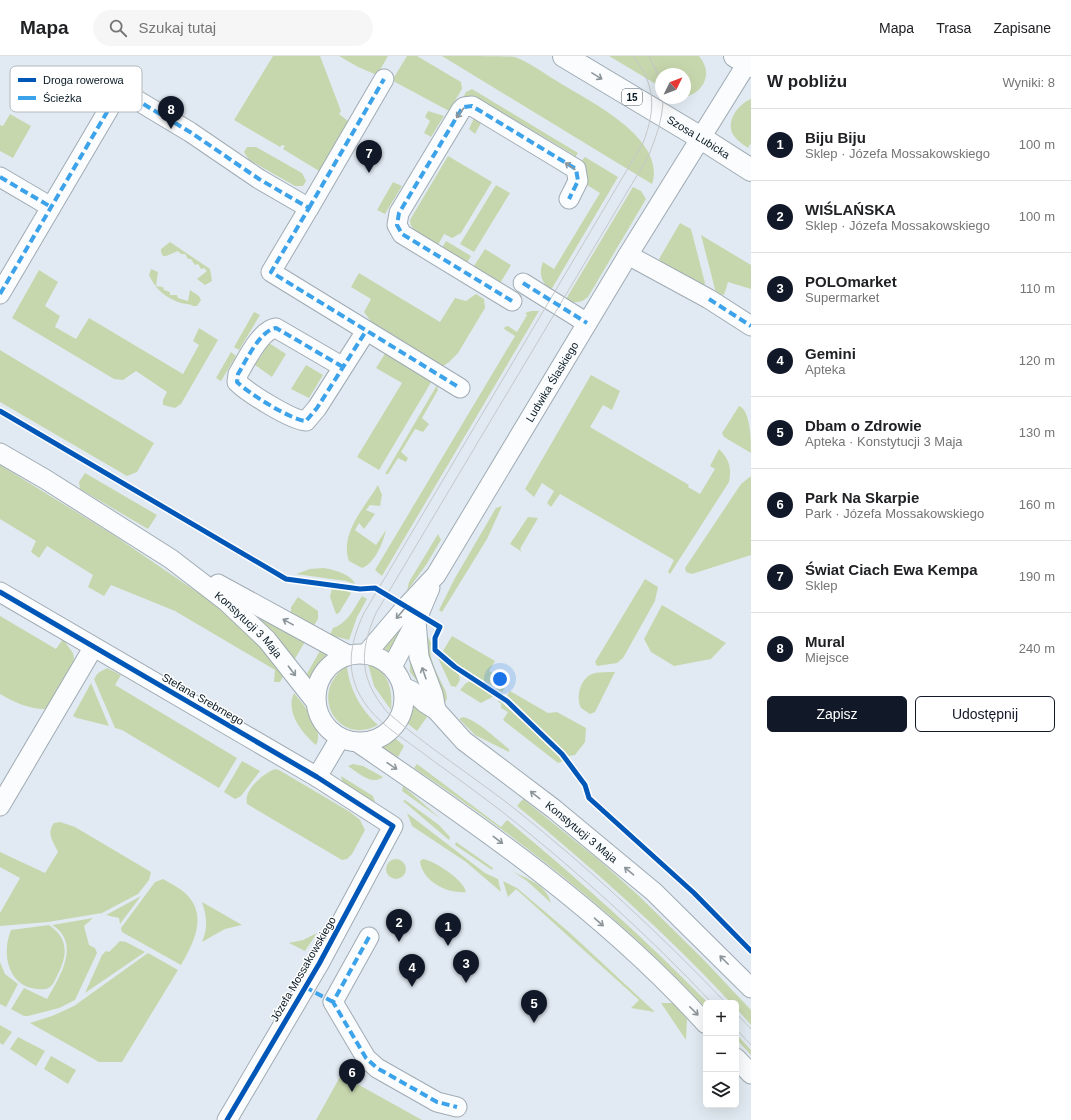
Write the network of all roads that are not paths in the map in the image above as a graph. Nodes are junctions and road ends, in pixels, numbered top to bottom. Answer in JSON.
{"nodes":[{"id":1,"x":564,"y":56,"type":"edge"},
{"id":2,"x":746,"y":61,"type":"edge"},
{"id":3,"x":384,"y":79,"type":"dead end"},
{"id":4,"x":142,"y":103,"type":"edge"},
{"id":5,"x":102,"y":112,"type":"edge"},
{"id":6,"x":701,"y":138,"type":"junction"},
{"id":7,"x":751,"y":170,"type":"edge"},
{"id":8,"x":0,"y":177,"type":"edge"},
{"id":9,"x":569,"y":199,"type":"dead end"},
{"id":10,"x":51,"y":207,"type":"junction"},
{"id":11,"x":309,"y":208,"type":"junction"},
{"id":12,"x":628,"y":255,"type":"junction"},
{"id":13,"x":522,"y":283,"type":"dead end"},
{"id":14,"x":0,"y":294,"type":"edge"},
{"id":15,"x":709,"y":299,"type":"junction"},
{"id":16,"x":512,"y":301,"type":"dead end"},
{"id":17,"x":751,"y":309,"type":"edge"},
{"id":18,"x":587,"y":323,"type":"junction"},
{"id":19,"x":751,"y":326,"type":"edge"},
{"id":20,"x":366,"y":331,"type":"junction"},
{"id":21,"x":343,"y":367,"type":"junction"},
{"id":22,"x":460,"y":388,"type":"dead end"},
{"id":23,"x":0,"y":453,"type":"edge"},
{"id":24,"x":171,"y":560,"type":"junction"},
{"id":25,"x":436,"y":575,"type":"junction"},
{"id":26,"x":0,"y":592,"type":"edge"},
{"id":27,"x":416,"y":621,"type":"junction"},
{"id":28,"x":94,"y":648,"type":"junction"},
{"id":29,"x":346,"y":654,"type":"junction"},
{"id":30,"x":366,"y":654,"type":"junction"},
{"id":31,"x":392,"y":667,"type":"junction"},
{"id":32,"x":403,"y":687,"type":"junction"},
{"id":33,"x":315,"y":701,"type":"junction"},
{"id":34,"x":436,"y":710,"type":"junction"},
{"id":35,"x":340,"y":738,"type":"junction"},
{"id":36,"x":360,"y":744,"type":"junction"},
{"id":37,"x":317,"y":776,"type":"junction"},
{"id":38,"x":0,"y":806,"type":"edge"},
{"id":39,"x":393,"y":826,"type":"joint"},
{"id":40,"x":369,"y":937,"type":"dead end"},
{"id":41,"x":305,"y":987,"type":"junction"},
{"id":42,"x":751,"y":988,"type":"edge"},
{"id":43,"x":333,"y":1002,"type":"junction"},
{"id":44,"x":703,"y":1021,"type":"edge"},
{"id":45,"x":739,"y":1061,"type":"edge"},
{"id":46,"x":751,"y":1074,"type":"edge"},
{"id":47,"x":457,"y":1107,"type":"dead end"},
{"id":48,"x":227,"y":1120,"type":"edge"}],
"edges":[{"from":1,"to":6,"type":"main road","name":"Szosa Lubicka","number":"15","one_way":true},
{"from":2,"to":6,"type":"street","name":"Ludwika Ślaskiego"},
{"from":3,"to":11,"type":"street"},
{"from":4,"to":11,"type":"street"},
{"from":5,"to":10,"type":"street"},
{"from":6,"to":7,"type":"main road","name":"Szosa Lubicka","number":"15"},
{"from":6,"to":12,"type":"street","name":"Ludwika Ślaskiego"},
{"from":8,"to":10,"type":"street"},
{"from":9,"to":16,"type":"street","one_way":true},
{"from":10,"to":14,"type":"street"},
{"from":11,"to":20,"type":"street"},
{"from":12,"to":15,"type":"street"},
{"from":12,"to":18,"type":"street","name":"Ludwika Ślaskiego"},
{"from":13,"to":18,"type":"street"},
{"from":15,"to":17,"type":"street"},
{"from":15,"to":19,"type":"street"},
{"from":18,"to":25,"type":"street","name":"Ludwika Ślaskiego"},
{"from":20,"to":21,"type":"street"},
{"from":20,"to":22,"type":"street"},
{"from":21,"to":21,"type":"street"},
{"from":23,"to":24,"type":"street","name":"Konstytucji 3 Maja"},
{"from":29,"to":24,"type":"street","name":"Konstytucji 3 Maja","one_way":true},
{"from":24,"to":33,"type":"street","name":"Konstytucji 3 Maja","one_way":true},
{"from":25,"to":27,"type":"street"},
{"from":25,"to":30,"type":"street","name":"Ludwika Ślaskiego","one_way":true},
{"from":26,"to":28,"type":"street","name":"Stefana Srebrnego"},
{"from":27,"to":31,"type":"street"},
{"from":34,"to":27,"type":"street","one_way":true},
{"from":28,"to":37,"type":"street","name":"Stefana Srebrnego"},
{"from":28,"to":38,"type":"street"},
{"from":29,"to":30,"type":"street"},
{"from":29,"to":33,"type":"street"},
{"from":30,"to":31,"type":"street"},
{"from":31,"to":32,"type":"street"},
{"from":32,"to":34,"type":"street","name":"Konstytucji 3 Maja"},
{"from":32,"to":36,"type":"street"},
{"from":33,"to":35,"type":"street"},
{"from":42,"to":34,"type":"street","name":"Konstytucji 3 Maja","one_way":true},
{"from":35,"to":36,"type":"street"},
{"from":35,"to":37,"type":"street"},
{"from":36,"to":44,"type":"street","one_way":true},
{"from":37,"to":39,"type":"street","name":"Stefana Srebrnego"},
{"from":39,"to":41,"type":"street","name":"Józefa Mossakowskiego"},
{"from":40,"to":43,"type":"street"},
{"from":41,"to":43,"type":"street"},
{"from":41,"to":48,"type":"street","name":"Józefa Mossakowskiego"},
{"from":43,"to":47,"type":"street"},
{"from":45,"to":46,"type":"street"}]}
